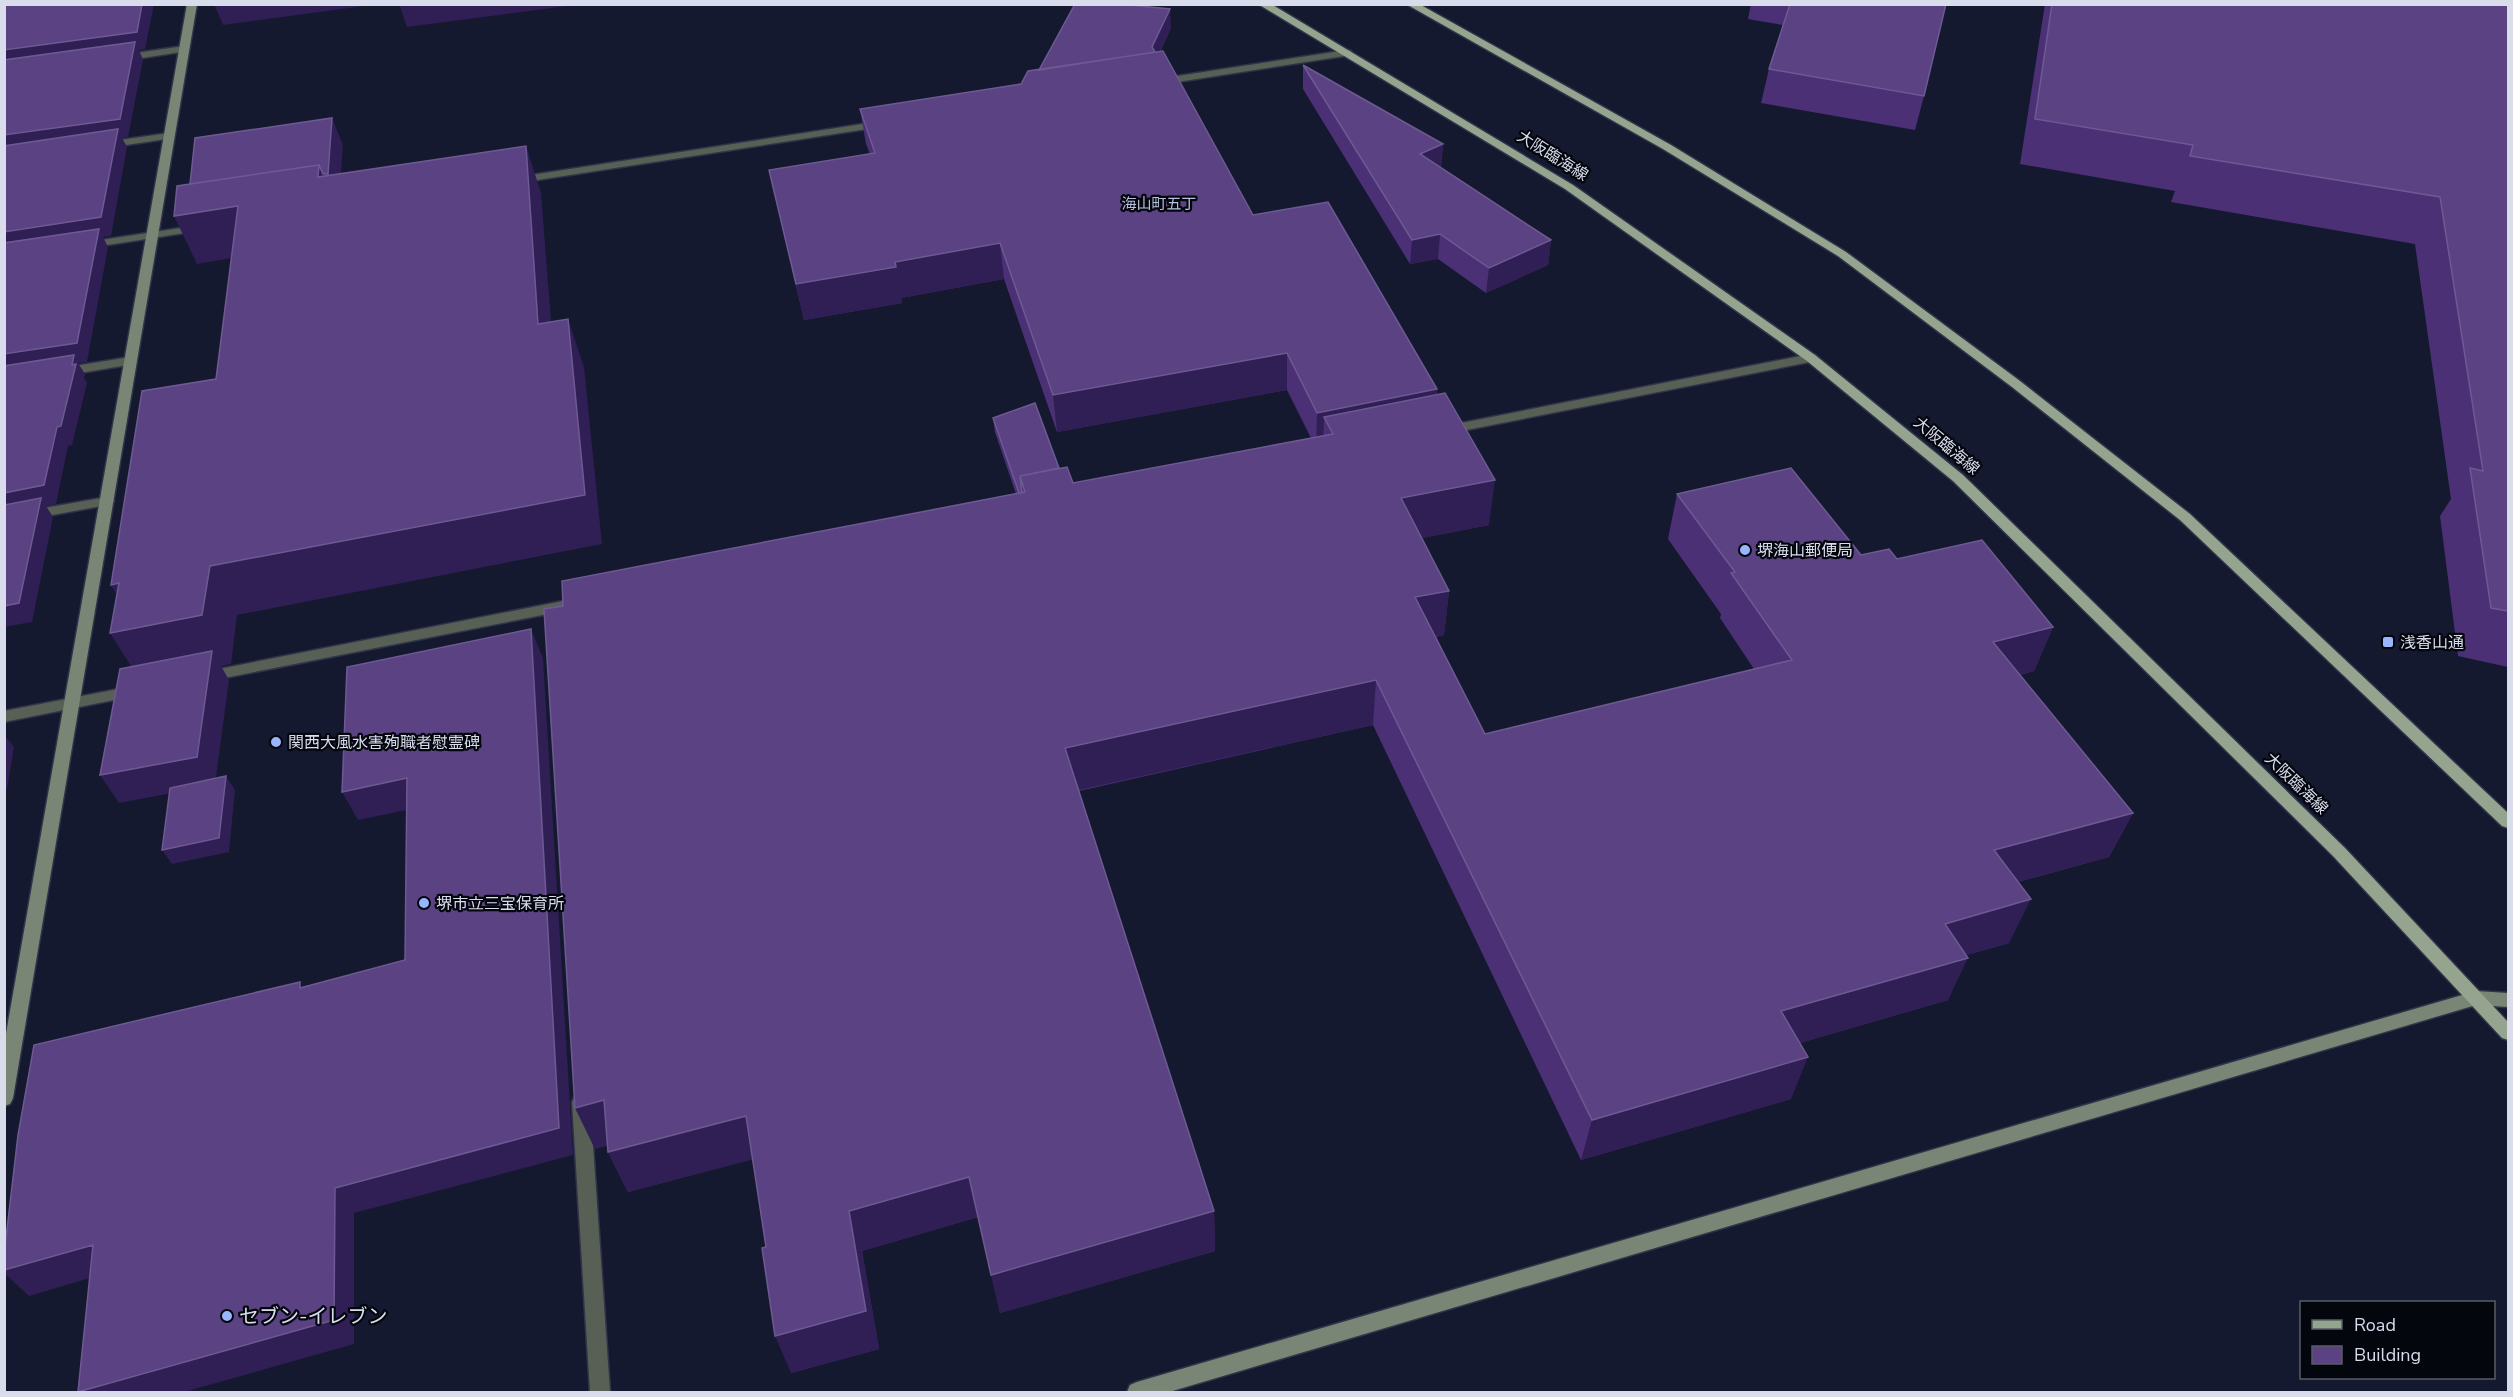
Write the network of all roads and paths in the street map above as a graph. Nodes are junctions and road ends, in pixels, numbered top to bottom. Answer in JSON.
{"nodes":[{"id":1,"x":192,"y":4,"type":"edge"},
{"id":2,"x":1263,"y":4,"type":"edge"},
{"id":3,"x":1411,"y":4,"type":"edge"},
{"id":4,"x":184,"y":49,"type":"junction"},
{"id":5,"x":1347,"y":53,"type":"junction"},
{"id":6,"x":106,"y":60,"type":"edge"},
{"id":7,"x":1145,"y":84,"type":"edge"},
{"id":8,"x":897,"y":122,"type":"edge"},
{"id":9,"x":169,"y":136,"type":"junction"},
{"id":10,"x":98,"y":146,"type":"edge"},
{"id":11,"x":506,"y":182,"type":"edge"},
{"id":12,"x":210,"y":227,"type":"edge"},
{"id":13,"x":150,"y":236,"type":"junction"},
{"id":14,"x":72,"y":248,"type":"edge"},
{"id":15,"x":1811,"y":358,"type":"junction"},
{"id":16,"x":130,"y":361,"type":"junction"},
{"id":17,"x":50,"y":374,"type":"edge"},
{"id":18,"x":1437,"y":432,"type":"edge"},
{"id":19,"x":107,"y":501,"type":"junction"},
{"id":20,"x":4,"y":520,"type":"edge"},
{"id":21,"x":572,"y":604,"type":"edge"},
{"id":22,"x":190,"y":680,"type":"edge"},
{"id":23,"x":143,"y":689,"type":"edge"},
{"id":24,"x":74,"y":703,"type":"junction"},
{"id":25,"x":4,"y":717,"type":"edge"},
{"id":26,"x":2508,"y":822,"type":"edge"},
{"id":27,"x":2476,"y":999,"type":"junction"},
{"id":28,"x":2508,"y":1000,"type":"edge"},
{"id":29,"x":2508,"y":1033,"type":"edge"},
{"id":30,"x":580,"y":1084,"type":"edge"},
{"id":31,"x":4,"y":1098,"type":"edge"},
{"id":32,"x":600,"y":1392,"type":"edge"},
{"id":33,"x":1137,"y":1392,"type":"edge"}],
"edges":[{"from":1,"to":4,"type":"street"},
{"from":2,"to":5,"type":"main road","name":"大阪臨海線"},
{"from":3,"to":26,"type":"main road"},
{"from":4,"to":6,"type":"street"},
{"from":4,"to":9,"type":"street"},
{"from":5,"to":7,"type":"street"},
{"from":5,"to":15,"type":"main road","name":"大阪臨海線"},
{"from":8,"to":11,"type":"street"},
{"from":9,"to":10,"type":"street"},
{"from":9,"to":13,"type":"street"},
{"from":12,"to":13,"type":"street"},
{"from":13,"to":14,"type":"street"},
{"from":13,"to":16,"type":"street"},
{"from":15,"to":18,"type":"street"},
{"from":15,"to":27,"type":"main road","name":"大阪臨海線"},
{"from":16,"to":17,"type":"street"},
{"from":16,"to":19,"type":"street"},
{"from":19,"to":20,"type":"street"},
{"from":19,"to":24,"type":"street"},
{"from":21,"to":22,"type":"street"},
{"from":23,"to":24,"type":"street"},
{"from":24,"to":25,"type":"street"},
{"from":24,"to":31,"type":"street"},
{"from":27,"to":28,"type":"street"},
{"from":27,"to":29,"type":"main road","name":"大阪臨海線"},
{"from":27,"to":33,"type":"street"},
{"from":30,"to":32,"type":"street"}]}
